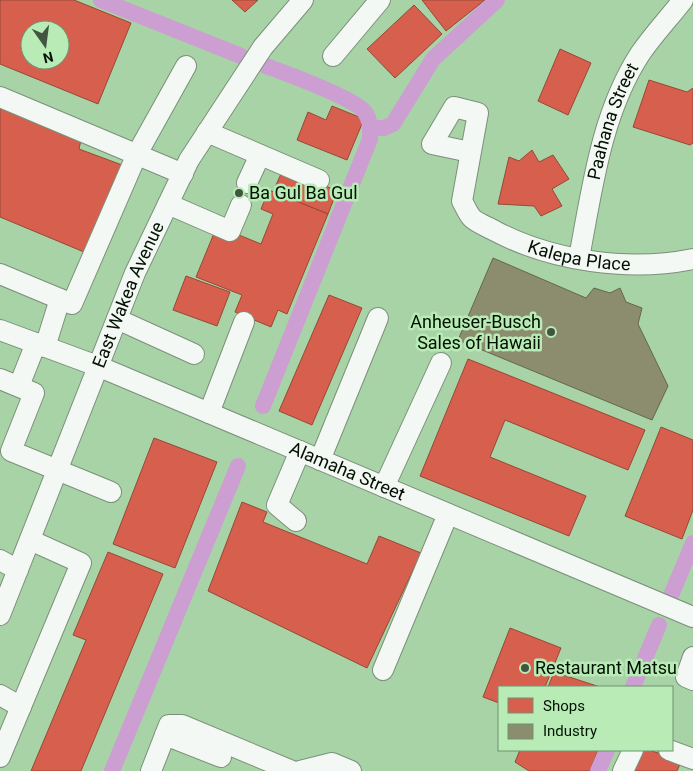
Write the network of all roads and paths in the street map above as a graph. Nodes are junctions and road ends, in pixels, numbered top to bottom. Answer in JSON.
{"nodes":[{"id":1,"x":303,"y":0,"type":"edge"},
{"id":2,"x":380,"y":0,"type":"edge"},
{"id":3,"x":683,"y":0,"type":"edge"},
{"id":4,"x":333,"y":56,"type":"dead end"},
{"id":5,"x":186,"y":66,"type":"dead end"},
{"id":6,"x":0,"y":97,"type":"edge"},
{"id":7,"x":207,"y":132,"type":"junction"},
{"id":8,"x":470,"y":152,"type":"dead end"},
{"id":9,"x":137,"y":154,"type":"junction"},
{"id":10,"x":260,"y":155,"type":"junction"},
{"id":11,"x":183,"y":174,"type":"junction"},
{"id":12,"x":319,"y":180,"type":"dead end"},
{"id":13,"x":247,"y":183,"type":"dead end"},
{"id":14,"x":168,"y":204,"type":"junction"},
{"id":15,"x":240,"y":205,"type":"dead end"},
{"id":16,"x":578,"y":258,"type":"junction"},
{"id":17,"x":693,"y":259,"type":"edge"},
{"id":18,"x":0,"y":274,"type":"edge"},
{"id":19,"x":60,"y":299,"type":"junction"},
{"id":20,"x":378,"y":318,"type":"dead end"},
{"id":21,"x":117,"y":319,"type":"junction"},
{"id":22,"x":244,"y":322,"type":"dead end"},
{"id":23,"x":0,"y":330,"type":"edge"},
{"id":24,"x":41,"y":345,"type":"junction"},
{"id":25,"x":194,"y":354,"type":"dead end"},
{"id":26,"x":441,"y":363,"type":"dead end"},
{"id":27,"x":100,"y":367,"type":"junction"},
{"id":28,"x":0,"y":379,"type":"edge"},
{"id":29,"x":18,"y":386,"type":"junction"},
{"id":30,"x":209,"y":413,"type":"junction"},
{"id":31,"x":300,"y":451,"type":"junction"},
{"id":32,"x":320,"y":460,"type":"junction"},
{"id":33,"x":58,"y":470,"type":"junction"},
{"id":34,"x":384,"y":487,"type":"junction"},
{"id":35,"x":111,"y":492,"type":"dead end"},
{"id":36,"x":448,"y":514,"type":"junction"},
{"id":37,"x":296,"y":521,"type":"dead end"},
{"id":38,"x":30,"y":540,"type":"junction"},
{"id":39,"x":0,"y":560,"type":"edge"},
{"id":40,"x":18,"y":570,"type":"junction"},
{"id":41,"x":0,"y":614,"type":"edge"},
{"id":42,"x":693,"y":617,"type":"edge"},
{"id":43,"x":693,"y":657,"type":"edge"},
{"id":44,"x":382,"y":670,"type":"dead end"},
{"id":45,"x":693,"y":680,"type":"edge"},
{"id":46,"x":0,"y":695,"type":"edge"},
{"id":47,"x":21,"y":707,"type":"junction"},
{"id":48,"x":165,"y":735,"type":"junction"},
{"id":49,"x":633,"y":751,"type":"edge"},
{"id":50,"x":671,"y":751,"type":"edge"},
{"id":51,"x":0,"y":757,"type":"edge"},
{"id":52,"x":693,"y":759,"type":"edge"},
{"id":53,"x":321,"y":768,"type":"edge"},
{"id":54,"x":151,"y":771,"type":"edge"},
{"id":55,"x":256,"y":771,"type":"edge"},
{"id":56,"x":292,"y":771,"type":"edge"},
{"id":57,"x":300,"y":771,"type":"edge"},
{"id":58,"x":351,"y":771,"type":"edge"},
{"id":59,"x":623,"y":771,"type":"edge"}],
"edges":[{"from":1,"to":7,"type":"street","name":"East Wakea Avenue"},
{"from":2,"to":4,"type":"street"},
{"from":3,"to":16,"type":"street","name":"Paahana Street"},
{"from":5,"to":9,"type":"street"},
{"from":6,"to":9,"type":"street"},
{"from":7,"to":10,"type":"street"},
{"from":7,"to":11,"type":"street","name":"East Wakea Avenue"},
{"from":8,"to":16,"type":"street","name":"Kalepa Place"},
{"from":9,"to":11,"type":"street"},
{"from":9,"to":19,"type":"street"},
{"from":10,"to":12,"type":"street"},
{"from":10,"to":13,"type":"street"},
{"from":11,"to":14,"type":"street","name":"East Wakea Avenue"},
{"from":14,"to":15,"type":"street"},
{"from":14,"to":21,"type":"street","name":"East Wakea Avenue"},
{"from":16,"to":17,"type":"street","name":"Kalepa Place"},
{"from":18,"to":19,"type":"street"},
{"from":19,"to":24,"type":"street"},
{"from":20,"to":32,"type":"street"},
{"from":21,"to":25,"type":"street"},
{"from":21,"to":27,"type":"street","name":"East Wakea Avenue"},
{"from":22,"to":30,"type":"street"},
{"from":23,"to":24,"type":"street","name":"Alamaha Street"},
{"from":24,"to":27,"type":"street","name":"Alamaha Street"},
{"from":24,"to":29,"type":"street"},
{"from":26,"to":34,"type":"street"},
{"from":27,"to":30,"type":"street","name":"Alamaha Street"},
{"from":27,"to":33,"type":"street","name":"East Wakea Avenue"},
{"from":28,"to":29,"type":"street"},
{"from":29,"to":33,"type":"street"},
{"from":30,"to":31,"type":"street","name":"Alamaha Street"},
{"from":31,"to":32,"type":"street","name":"Alamaha Street"},
{"from":31,"to":37,"type":"street"},
{"from":32,"to":34,"type":"street","name":"Alamaha Street"},
{"from":33,"to":35,"type":"street"},
{"from":33,"to":38,"type":"street","name":"East Wakea Avenue"},
{"from":34,"to":36,"type":"street","name":"Alamaha Street"},
{"from":36,"to":42,"type":"street","name":"Alamaha Street"},
{"from":36,"to":44,"type":"street"},
{"from":38,"to":40,"type":"street","name":"East Wakea Avenue"},
{"from":38,"to":47,"type":"street"},
{"from":39,"to":40,"type":"street"},
{"from":40,"to":41,"type":"street","name":"East Wakea Avenue"},
{"from":43,"to":45,"type":"street"},
{"from":46,"to":47,"type":"street"},
{"from":47,"to":51,"type":"street"},
{"from":48,"to":54,"type":"street"},
{"from":48,"to":55,"type":"street"},
{"from":48,"to":56,"type":"street"},
{"from":49,"to":59,"type":"street"},
{"from":50,"to":52,"type":"street"},
{"from":53,"to":57,"type":"street"},
{"from":53,"to":58,"type":"street"}]}
